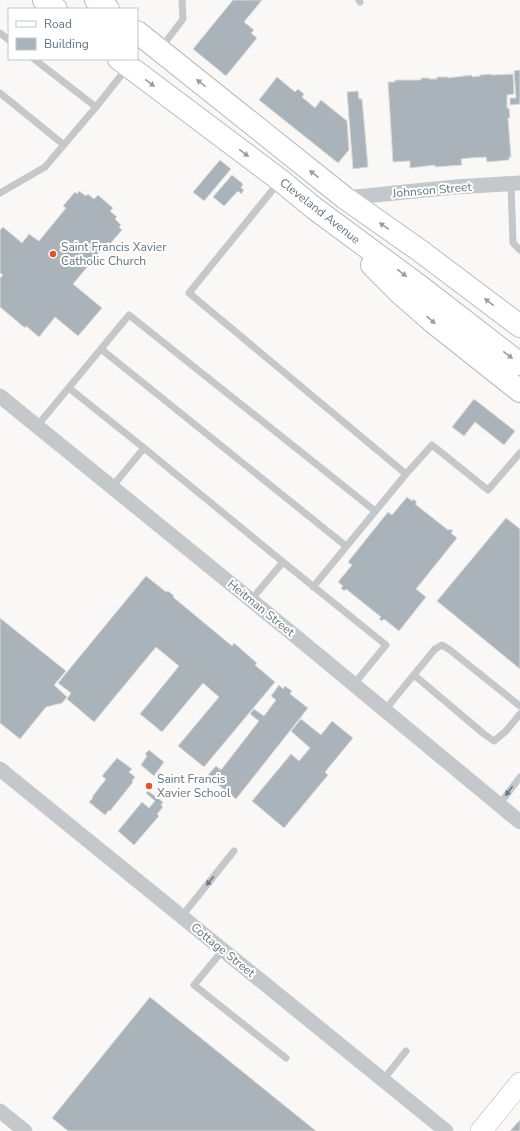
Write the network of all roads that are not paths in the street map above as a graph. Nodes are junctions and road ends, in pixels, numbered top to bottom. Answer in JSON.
{"nodes":[{"id":1,"x":44,"y":0,"type":"edge"},
{"id":2,"x":96,"y":0,"type":"edge"},
{"id":3,"x":180,"y":2,"type":"edge"},
{"id":4,"x":55,"y":8,"type":"edge"},
{"id":5,"x":107,"y":8,"type":"edge"},
{"id":6,"x":0,"y":33,"type":"edge"},
{"id":7,"x":138,"y":33,"type":"edge"},
{"id":8,"x":8,"y":39,"type":"edge"},
{"id":9,"x":159,"y":50,"type":"junction"},
{"id":10,"x":35,"y":60,"type":"edge"},
{"id":11,"x":124,"y":63,"type":"edge"},
{"id":12,"x":0,"y":93,"type":"edge"},
{"id":13,"x":96,"y":107,"type":"junction"},
{"id":14,"x":64,"y":145,"type":"junction"},
{"id":15,"x":280,"y":180,"type":"junction"},
{"id":16,"x":516,"y":183,"type":"edge"},
{"id":17,"x":0,"y":192,"type":"edge"},
{"id":18,"x":345,"y":198,"type":"junction"},
{"id":19,"x":314,"y":208,"type":"junction"},
{"id":20,"x":517,"y":243,"type":"edge"},
{"id":21,"x":520,"y":250,"type":"edge"},
{"id":22,"x":520,"y":326,"type":"edge"},
{"id":23,"x":101,"y":349,"type":"junction"},
{"id":24,"x":520,"y":364,"type":"edge"},
{"id":25,"x":68,"y":388,"type":"junction"},
{"id":26,"x":520,"y":391,"type":"edge"},
{"id":27,"x":0,"y":396,"type":"edge"},
{"id":28,"x":37,"y":426,"type":"junction"},
{"id":29,"x":144,"y":448,"type":"junction"},
{"id":30,"x":520,"y":452,"type":"edge"},
{"id":31,"x":406,"y":474,"type":"junction"},
{"id":32,"x":112,"y":486,"type":"junction"},
{"id":33,"x":375,"y":511,"type":"junction"},
{"id":34,"x":346,"y":546,"type":"junction"},
{"id":35,"x":283,"y":562,"type":"junction"},
{"id":36,"x":312,"y":587,"type":"junction"},
{"id":37,"x":251,"y":600,"type":"junction"},
{"id":38,"x":414,"y":674,"type":"junction"},
{"id":39,"x":354,"y":684,"type":"junction"},
{"id":40,"x":520,"y":706,"type":"edge"},
{"id":41,"x":385,"y":710,"type":"junction"},
{"id":42,"x":520,"y":714,"type":"edge"},
{"id":43,"x":0,"y":769,"type":"edge"},
{"id":44,"x":520,"y":777,"type":"edge"},
{"id":45,"x":499,"y":805,"type":"junction"},
{"id":46,"x":520,"y":822,"type":"edge"},
{"id":47,"x":234,"y":851,"type":"dead end"},
{"id":48,"x":182,"y":916,"type":"junction"},
{"id":49,"x":223,"y":950,"type":"junction"},
{"id":50,"x":406,"y":1051,"type":"dead end"},
{"id":51,"x":286,"y":1058,"type":"dead end"},
{"id":52,"x":383,"y":1080,"type":"junction"},
{"id":53,"x":520,"y":1083,"type":"edge"},
{"id":54,"x":0,"y":1111,"type":"edge"},
{"id":55,"x":25,"y":1131,"type":"edge"},
{"id":56,"x":446,"y":1131,"type":"edge"},
{"id":57,"x":481,"y":1131,"type":"edge"}],
"edges":[{"from":1,"to":4,"type":"main road"},
{"from":2,"to":5,"type":"main road"},
{"from":3,"to":9,"type":"lane"},
{"from":6,"to":8,"type":"lane"},
{"from":7,"to":9,"type":"main road"},
{"from":18,"to":9,"type":"main road","one_way":true},
{"from":10,"to":13,"type":"lane"},
{"from":11,"to":13,"type":"lane"},
{"from":11,"to":15,"type":"main road","name":"Cleveland Avenue","one_way":true},
{"from":12,"to":14,"type":"lane"},
{"from":13,"to":14,"type":"lane"},
{"from":14,"to":17,"type":"lane"},
{"from":15,"to":19,"type":"main road","name":"Cleveland Avenue"},
{"from":15,"to":31,"type":"lane"},
{"from":16,"to":18,"type":"street","name":"Johnson Street"},
{"from":16,"to":20,"type":"lane"},
{"from":22,"to":18,"type":"main road","one_way":true},
{"from":19,"to":24,"type":"main road","name":"Cleveland Avenue","one_way":true},
{"from":19,"to":26,"type":"main road","one_way":true},
{"from":20,"to":21,"type":"lane"},
{"from":23,"to":25,"type":"lane"},
{"from":23,"to":33,"type":"lane"},
{"from":23,"to":34,"type":"lane"},
{"from":25,"to":28,"type":"lane"},
{"from":25,"to":29,"type":"lane"},
{"from":27,"to":28,"type":"street","name":"Heitman Street"},
{"from":28,"to":32,"type":"street","name":"Heitman Street"},
{"from":29,"to":32,"type":"lane"},
{"from":29,"to":35,"type":"lane"},
{"from":30,"to":31,"type":"lane"},
{"from":31,"to":33,"type":"lane"},
{"from":32,"to":37,"type":"street","name":"Heitman Street"},
{"from":33,"to":34,"type":"lane"},
{"from":34,"to":36,"type":"lane"},
{"from":35,"to":36,"type":"lane"},
{"from":35,"to":37,"type":"lane"},
{"from":36,"to":39,"type":"lane"},
{"from":37,"to":39,"type":"street","name":"Heitman Street"},
{"from":38,"to":40,"type":"lane"},
{"from":38,"to":41,"type":"lane"},
{"from":38,"to":42,"type":"lane"},
{"from":39,"to":41,"type":"street","name":"Heitman Street"},
{"from":41,"to":45,"type":"street","name":"Heitman Street"},
{"from":43,"to":48,"type":"street","name":"Cottage Street"},
{"from":44,"to":45,"type":"lane","one_way":true},
{"from":45,"to":46,"type":"street","name":"Heitman Street"},
{"from":47,"to":48,"type":"lane","one_way":true},
{"from":48,"to":49,"type":"street","name":"Cottage Street"},
{"from":49,"to":51,"type":"lane"},
{"from":49,"to":52,"type":"street","name":"Cottage Street"},
{"from":50,"to":52,"type":"lane"},
{"from":52,"to":56,"type":"street","name":"Cottage Street"},
{"from":53,"to":57,"type":"main road"},
{"from":54,"to":55,"type":"street"}]}
